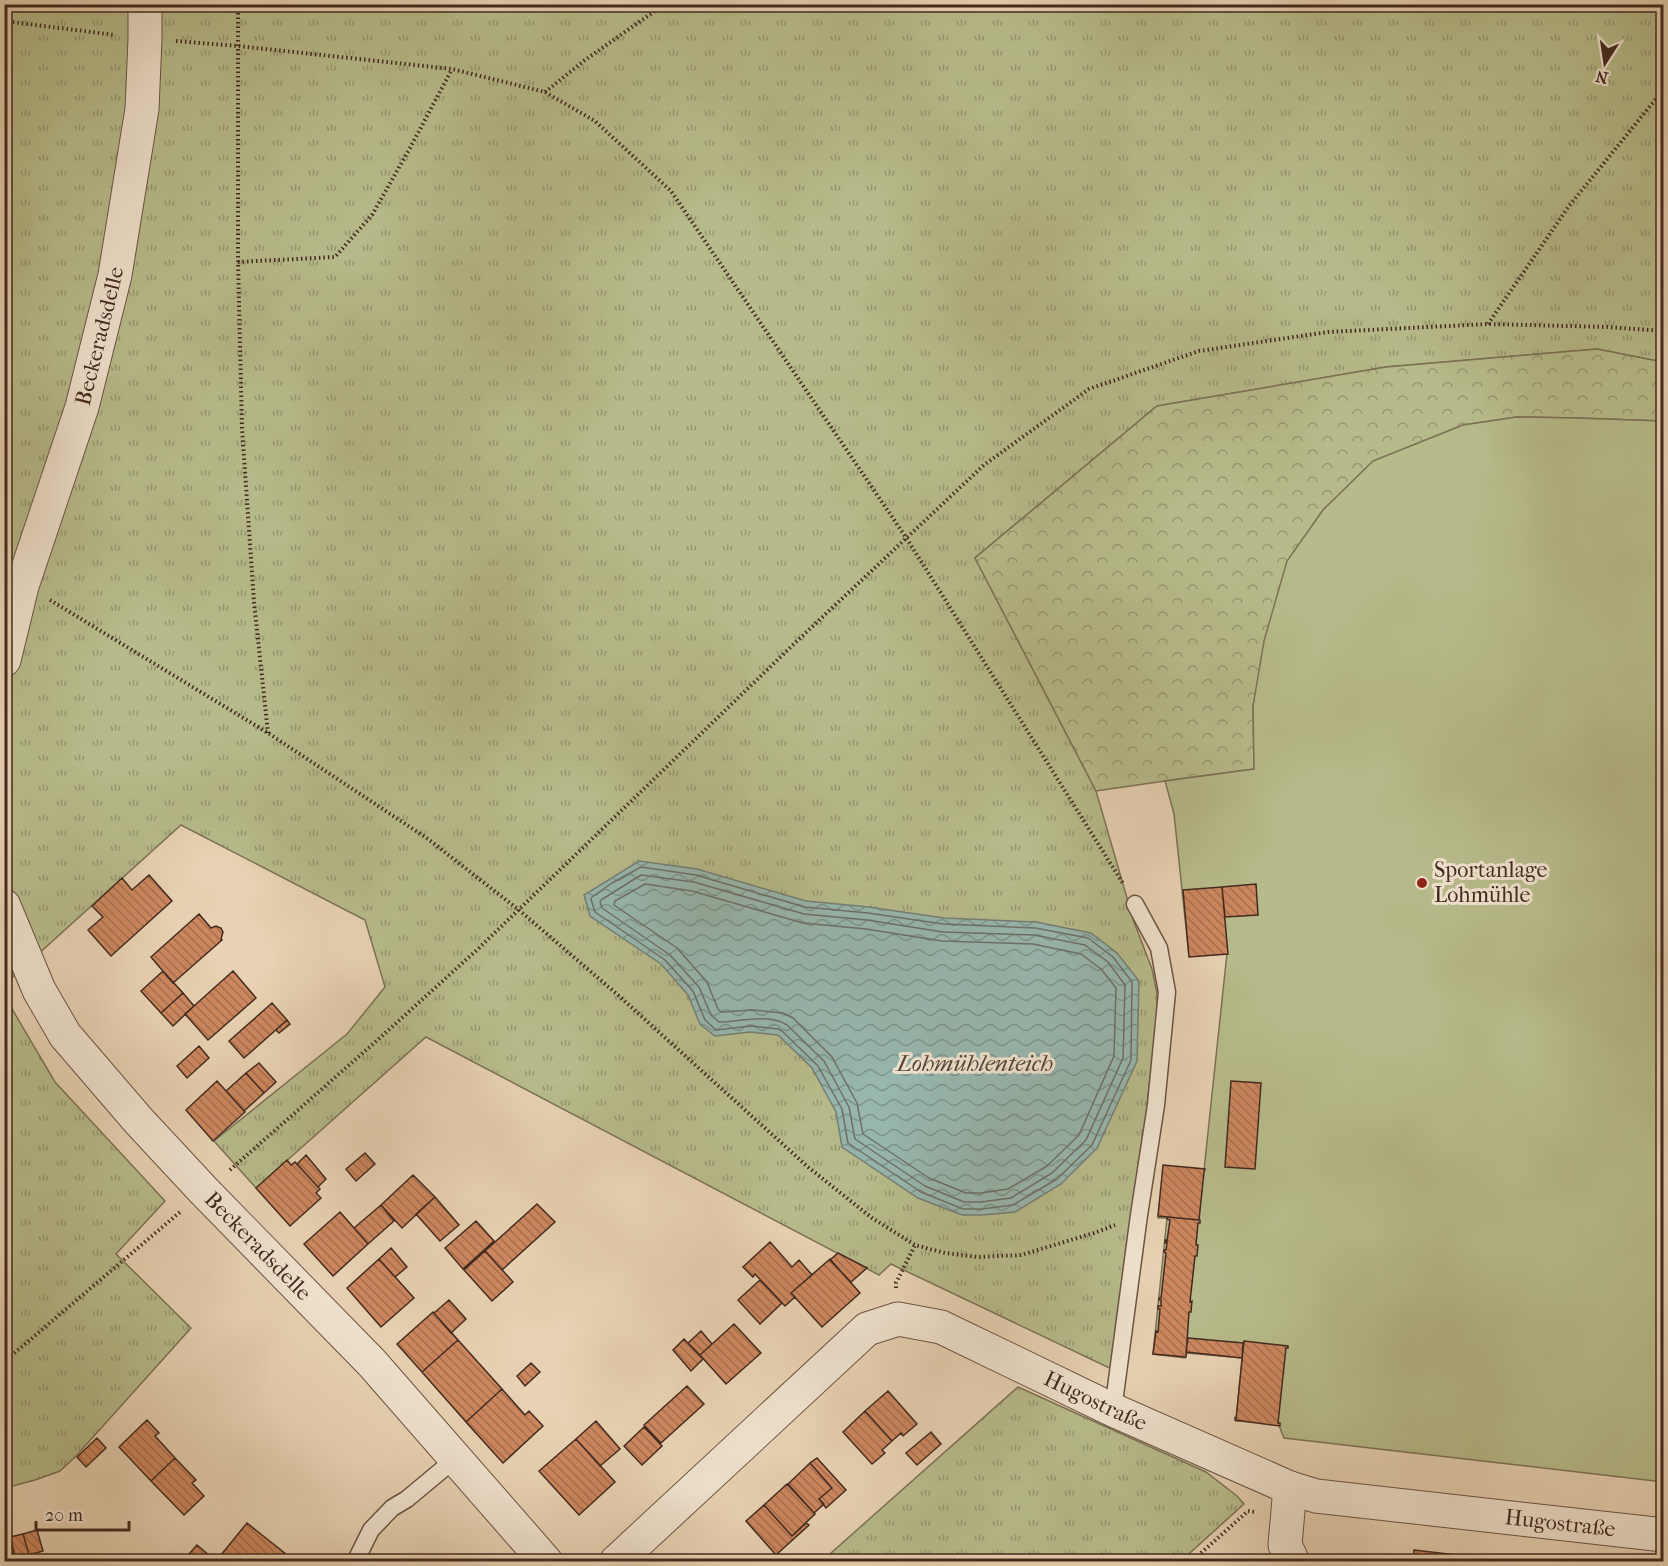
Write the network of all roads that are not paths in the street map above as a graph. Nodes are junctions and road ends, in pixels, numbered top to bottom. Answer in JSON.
{"nodes":[{"id":1,"x":145,"y":4,"type":"edge"},
{"id":2,"x":4,"y":660,"type":"edge"},
{"id":3,"x":1135,"y":904,"type":"road end"},
{"id":4,"x":4,"y":906,"type":"edge"},
{"id":5,"x":1113,"y":1410,"type":"junction"},
{"id":6,"x":455,"y":1459,"type":"junction"},
{"id":7,"x":1288,"y":1502,"type":"junction"},
{"id":8,"x":1664,"y":1535,"type":"edge"},
{"id":9,"x":355,"y":1562,"type":"edge"},
{"id":10,"x":546,"y":1562,"type":"edge"},
{"id":11,"x":616,"y":1562,"type":"edge"},
{"id":12,"x":1293,"y":1562,"type":"edge"}],
"edges":[{"from":1,"to":2,"type":"street","name":"Beckeradsdelle"},
{"from":3,"to":5,"type":"lane"},
{"from":4,"to":6,"type":"street","name":"Beckeradsdelle"},
{"from":5,"to":7,"type":"street","name":"Hugostraße"},
{"from":5,"to":11,"type":"street","name":"Hugostraße"},
{"from":6,"to":9,"type":"lane"},
{"from":6,"to":10,"type":"street","name":"Beckeradsdelle"},
{"from":7,"to":8,"type":"street","name":"Hugostraße"},
{"from":7,"to":12,"type":"street"}]}
